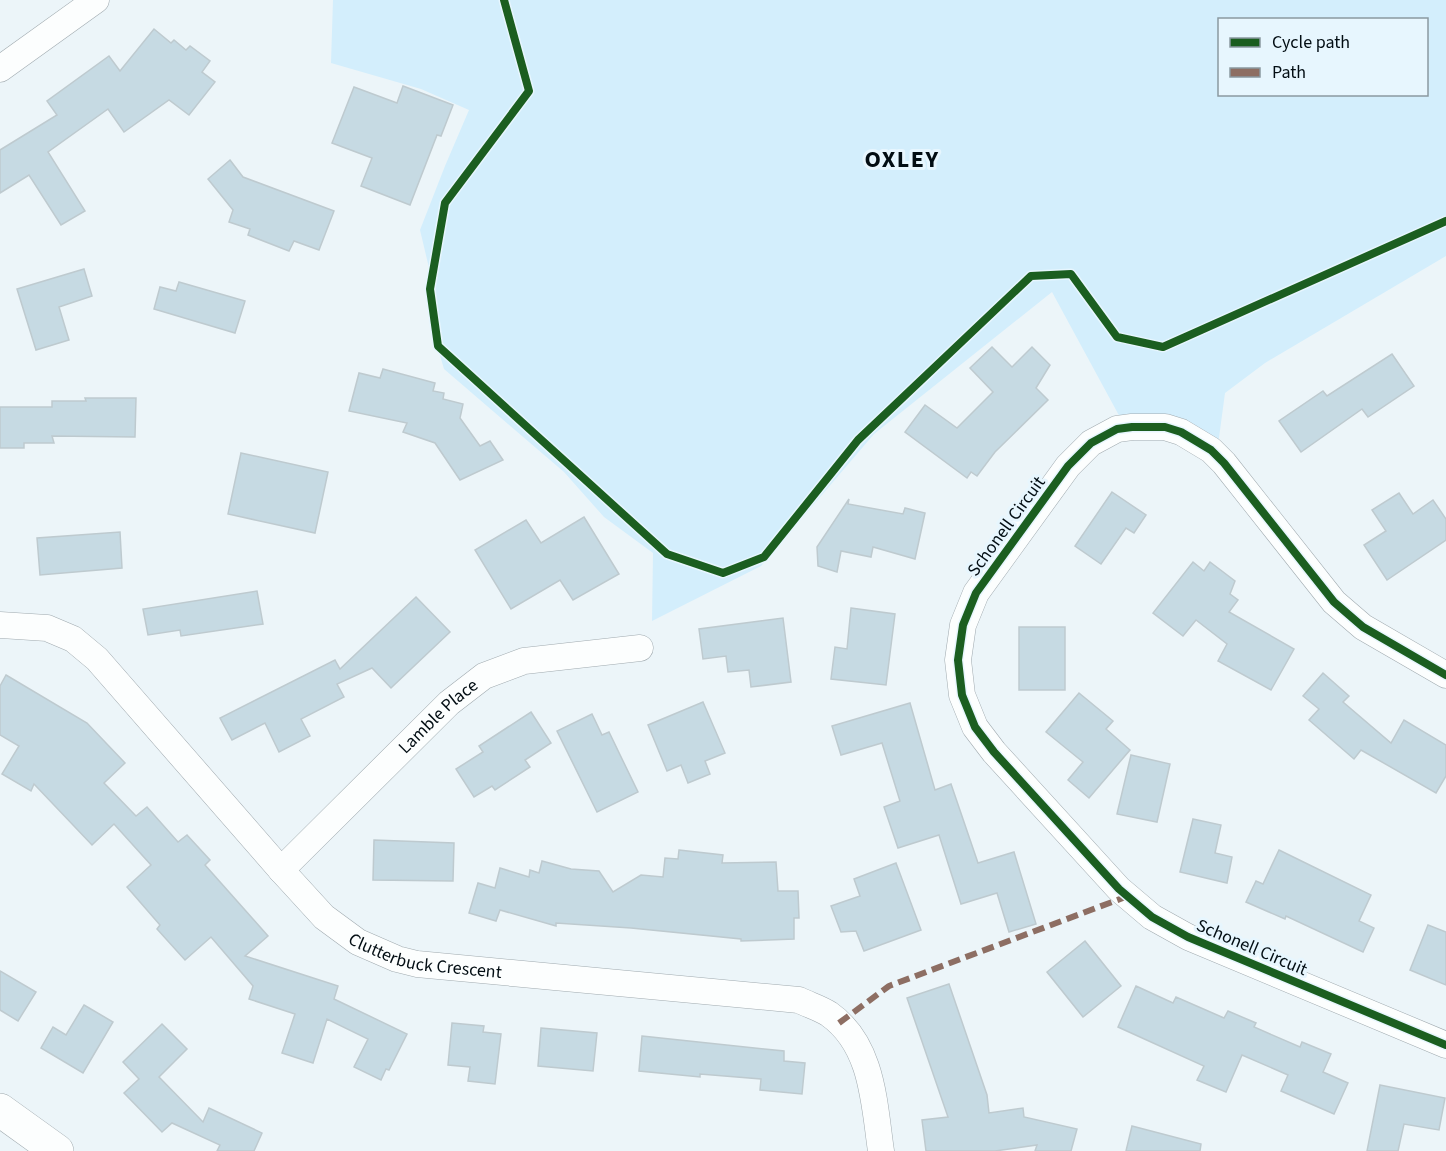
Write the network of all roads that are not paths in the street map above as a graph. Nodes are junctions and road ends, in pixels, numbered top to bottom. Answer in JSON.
{"nodes":[{"id":1,"x":96,"y":0,"type":"edge"},
{"id":2,"x":0,"y":69,"type":"edge"},
{"id":3,"x":0,"y":625,"type":"edge"},
{"id":4,"x":640,"y":648,"type":"dead end"},
{"id":5,"x":1446,"y":675,"type":"edge"},
{"id":6,"x":281,"y":870,"type":"junction"},
{"id":7,"x":1446,"y":1045,"type":"edge"},
{"id":8,"x":0,"y":1110,"type":"edge"},
{"id":9,"x":57,"y":1151,"type":"edge"},
{"id":10,"x":881,"y":1151,"type":"edge"}],
"edges":[{"from":1,"to":2,"type":"street"},
{"from":3,"to":6,"type":"street","name":"Clutterbuck Crescent"},
{"from":4,"to":6,"type":"street","name":"Lamble Place"},
{"from":5,"to":7,"type":"street","name":"Schonell Circuit"},
{"from":6,"to":10,"type":"street","name":"Clutterbuck Crescent"},
{"from":8,"to":9,"type":"street"}]}
